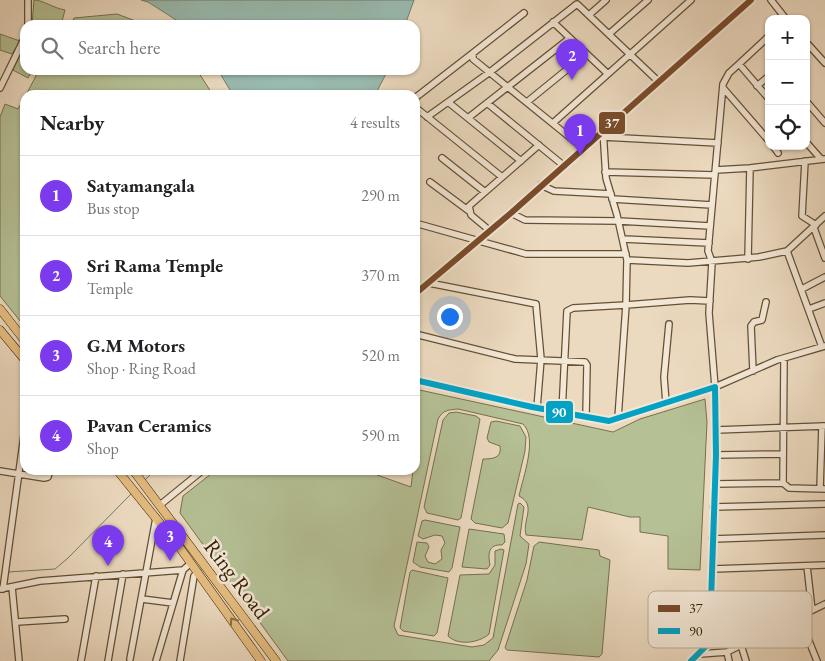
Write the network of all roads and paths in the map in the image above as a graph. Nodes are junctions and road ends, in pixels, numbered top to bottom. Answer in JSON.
{"nodes":[{"id":1,"x":28,"y":0,"type":"edge"},
{"id":2,"x":606,"y":0,"type":"edge"},
{"id":3,"x":648,"y":0,"type":"edge"},
{"id":4,"x":751,"y":0,"type":"edge"},
{"id":5,"x":771,"y":0,"type":"edge"},
{"id":6,"x":687,"y":1,"type":"edge"},
{"id":7,"x":524,"y":13,"type":"dead end"},
{"id":8,"x":589,"y":15,"type":"junction"},
{"id":9,"x":783,"y":15,"type":"edge"},
{"id":10,"x":28,"y":20,"type":"edge"},
{"id":11,"x":553,"y":22,"type":"junction"},
{"id":12,"x":609,"y":34,"type":"junction"},
{"id":13,"x":570,"y":38,"type":"junction"},
{"id":14,"x":765,"y":40,"type":"edge"},
{"id":15,"x":810,"y":46,"type":"edge"},
{"id":16,"x":20,"y":48,"type":"edge"},
{"id":17,"x":473,"y":54,"type":"junction"},
{"id":18,"x":586,"y":54,"type":"junction"},
{"id":19,"x":630,"y":54,"type":"junction"},
{"id":20,"x":825,"y":63,"type":"edge"},
{"id":21,"x":739,"y":64,"type":"junction"},
{"id":22,"x":490,"y":72,"type":"junction"},
{"id":23,"x":608,"y":74,"type":"junction"},
{"id":24,"x":765,"y":79,"type":"edge"},
{"id":25,"x":658,"y":81,"type":"junction"},
{"id":26,"x":757,"y":86,"type":"junction"},
{"id":27,"x":508,"y":87,"type":"junction"},
{"id":28,"x":0,"y":88,"type":"edge"},
{"id":29,"x":724,"y":89,"type":"junction"},
{"id":30,"x":420,"y":94,"type":"edge"},
{"id":31,"x":765,"y":95,"type":"edge"},
{"id":32,"x":448,"y":102,"type":"junction"},
{"id":33,"x":527,"y":102,"type":"junction"},
{"id":34,"x":486,"y":104,"type":"junction"},
{"id":35,"x":809,"y":105,"type":"edge"},
{"id":36,"x":420,"y":111,"type":"edge"},
{"id":37,"x":427,"y":117,"type":"junction"},
{"id":38,"x":468,"y":118,"type":"junction"},
{"id":39,"x":553,"y":123,"type":"junction"},
{"id":40,"x":825,"y":123,"type":"edge"},
{"id":41,"x":603,"y":134,"type":"junction"},
{"id":42,"x":765,"y":136,"type":"edge"},
{"id":43,"x":718,"y":143,"type":"junction"},
{"id":44,"x":539,"y":146,"type":"junction"},
{"id":45,"x":810,"y":146,"type":"edge"},
{"id":46,"x":583,"y":148,"type":"junction"},
{"id":47,"x":776,"y":150,"type":"edge"},
{"id":48,"x":778,"y":153,"type":"dead end"},
{"id":49,"x":442,"y":158,"type":"dead end"},
{"id":50,"x":823,"y":159,"type":"edge"},
{"id":51,"x":521,"y":161,"type":"junction"},
{"id":52,"x":805,"y":161,"type":"junction"},
{"id":53,"x":563,"y":165,"type":"junction"},
{"id":54,"x":750,"y":168,"type":"junction"},
{"id":55,"x":606,"y":172,"type":"junction"},
{"id":56,"x":715,"y":172,"type":"junction"},
{"id":57,"x":502,"y":177,"type":"junction"},
{"id":58,"x":430,"y":182,"type":"dead end"},
{"id":59,"x":541,"y":185,"type":"junction"},
{"id":60,"x":485,"y":192,"type":"junction"},
{"id":61,"x":611,"y":196,"type":"junction"},
{"id":62,"x":712,"y":205,"type":"junction"},
{"id":63,"x":469,"y":211,"type":"junction"},
{"id":64,"x":511,"y":213,"type":"junction"},
{"id":65,"x":825,"y":216,"type":"edge"},
{"id":66,"x":619,"y":221,"type":"junction"},
{"id":67,"x":420,"y":225,"type":"edge"},
{"id":68,"x":710,"y":226,"type":"junction"},
{"id":69,"x":815,"y":226,"type":"junction"},
{"id":70,"x":490,"y":230,"type":"junction"},
{"id":71,"x":622,"y":239,"type":"junction"},
{"id":72,"x":476,"y":242,"type":"junction"},
{"id":73,"x":709,"y":243,"type":"junction"},
{"id":74,"x":788,"y":251,"type":"junction"},
{"id":75,"x":824,"y":251,"type":"edge"},
{"id":76,"x":627,"y":257,"type":"junction"},
{"id":77,"x":825,"y":258,"type":"edge"},
{"id":78,"x":748,"y":259,"type":"junction"},
{"id":79,"x":712,"y":262,"type":"junction"},
{"id":80,"x":825,"y":277,"type":"edge"},
{"id":81,"x":429,"y":283,"type":"junction"},
{"id":82,"x":802,"y":289,"type":"junction"},
{"id":83,"x":420,"y":290,"type":"edge"},
{"id":84,"x":710,"y":301,"type":"junction"},
{"id":85,"x":766,"y":302,"type":"dead end"},
{"id":86,"x":825,"y":303,"type":"edge"},
{"id":87,"x":626,"y":306,"type":"junction"},
{"id":88,"x":0,"y":309,"type":"edge"},
{"id":89,"x":809,"y":310,"type":"junction"},
{"id":90,"x":669,"y":324,"type":"dead end"},
{"id":91,"x":0,"y":330,"type":"edge"},
{"id":92,"x":20,"y":335,"type":"edge"},
{"id":93,"x":420,"y":335,"type":"edge"},
{"id":94,"x":823,"y":346,"type":"edge"},
{"id":95,"x":20,"y":354,"type":"edge"},
{"id":96,"x":784,"y":358,"type":"junction"},
{"id":97,"x":542,"y":359,"type":"junction"},
{"id":98,"x":565,"y":359,"type":"junction"},
{"id":99,"x":753,"y":371,"type":"junction"},
{"id":100,"x":420,"y":381,"type":"edge"},
{"id":101,"x":715,"y":387,"type":"junction"},
{"id":102,"x":666,"y":403,"type":"junction"},
{"id":103,"x":536,"y":408,"type":"junction"},
{"id":104,"x":562,"y":412,"type":"junction"},
{"id":105,"x":586,"y":416,"type":"junction"},
{"id":106,"x":618,"y":418,"type":"junction"},
{"id":107,"x":824,"y":426,"type":"edge"},
{"id":108,"x":782,"y":427,"type":"junction"},
{"id":109,"x":716,"y":430,"type":"junction"},
{"id":110,"x":782,"y":454,"type":"junction"},
{"id":111,"x":716,"y":455,"type":"junction"},
{"id":112,"x":20,"y":462,"type":"edge"},
{"id":113,"x":0,"y":471,"type":"edge"},
{"id":114,"x":18,"y":475,"type":"junction"},
{"id":115,"x":49,"y":475,"type":"edge"},
{"id":116,"x":120,"y":475,"type":"edge"},
{"id":117,"x":137,"y":475,"type":"edge"},
{"id":118,"x":197,"y":475,"type":"edge"},
{"id":119,"x":783,"y":483,"type":"junction"},
{"id":120,"x":714,"y":484,"type":"junction"},
{"id":121,"x":823,"y":489,"type":"edge"},
{"id":122,"x":825,"y":504,"type":"edge"},
{"id":123,"x":160,"y":505,"type":"junction"},
{"id":124,"x":713,"y":507,"type":"junction"},
{"id":125,"x":154,"y":515,"type":"junction"},
{"id":126,"x":825,"y":535,"type":"edge"},
{"id":127,"x":712,"y":539,"type":"junction"},
{"id":128,"x":191,"y":563,"type":"junction"},
{"id":129,"x":825,"y":565,"type":"edge"},
{"id":130,"x":807,"y":566,"type":"junction"},
{"id":131,"x":712,"y":569,"type":"junction"},
{"id":132,"x":182,"y":570,"type":"junction"},
{"id":133,"x":147,"y":572,"type":"junction"},
{"id":134,"x":198,"y":572,"type":"junction"},
{"id":135,"x":123,"y":574,"type":"junction"},
{"id":136,"x":96,"y":576,"type":"junction"},
{"id":137,"x":12,"y":587,"type":"junction"},
{"id":138,"x":2,"y":589,"type":"edge"},
{"id":139,"x":711,"y":591,"type":"edge"},
{"id":140,"x":810,"y":591,"type":"edge"},
{"id":141,"x":142,"y":599,"type":"junction"},
{"id":142,"x":173,"y":603,"type":"junction"},
{"id":143,"x":825,"y":604,"type":"edge"},
{"id":144,"x":812,"y":610,"type":"edge"},
{"id":145,"x":65,"y":619,"type":"dead end"},
{"id":146,"x":17,"y":622,"type":"junction"},
{"id":147,"x":812,"y":646,"type":"edge"},
{"id":148,"x":735,"y":648,"type":"edge"},
{"id":149,"x":742,"y":648,"type":"edge"},
{"id":150,"x":727,"y":652,"type":"junction"},
{"id":151,"x":699,"y":657,"type":"edge"},
{"id":152,"x":130,"y":659,"type":"dead end"},
{"id":153,"x":20,"y":661,"type":"edge"},
{"id":154,"x":80,"y":661,"type":"edge"},
{"id":155,"x":108,"y":661,"type":"edge"},
{"id":156,"x":156,"y":661,"type":"edge"},
{"id":157,"x":180,"y":661,"type":"edge"},
{"id":158,"x":261,"y":661,"type":"edge"},
{"id":159,"x":276,"y":661,"type":"edge"},
{"id":160,"x":691,"y":661,"type":"edge"},
{"id":161,"x":729,"y":661,"type":"edge"},
{"id":162,"x":746,"y":661,"type":"edge"},
{"id":163,"x":817,"y":661,"type":"edge"}],
"edges":[{"from":1,"to":10,"type":"street"},
{"from":2,"to":8,"type":"street"},
{"from":3,"to":12,"type":"street"},
{"from":4,"to":25,"type":"street"},
{"from":5,"to":9,"type":"street"},
{"from":6,"to":19,"type":"street"},
{"from":7,"to":17,"type":"street"},
{"from":8,"to":11,"type":"street"},
{"from":8,"to":12,"type":"street"},
{"from":11,"to":13,"type":"street"},
{"from":11,"to":22,"type":"street"},
{"from":12,"to":19,"type":"street"},
{"from":13,"to":18,"type":"street"},
{"from":13,"to":27,"type":"street"},
{"from":14,"to":21,"type":"street"},
{"from":15,"to":20,"type":"street"},
{"from":16,"to":28,"type":"street"},
{"from":17,"to":22,"type":"street"},
{"from":17,"to":30,"type":"street"},
{"from":18,"to":23,"type":"street"},
{"from":18,"to":33,"type":"street"},
{"from":19,"to":23,"type":"street"},
{"from":19,"to":25,"type":"street"},
{"from":21,"to":26,"type":"street"},
{"from":21,"to":29,"type":"street"},
{"from":22,"to":27,"type":"street"},
{"from":22,"to":32,"type":"street"},
{"from":23,"to":39,"type":"street"},
{"from":24,"to":26,"type":"street"},
{"from":25,"to":41,"type":"street"},
{"from":26,"to":31,"type":"street"},
{"from":27,"to":33,"type":"street"},
{"from":27,"to":34,"type":"street"},
{"from":29,"to":42,"type":"street"},
{"from":29,"to":43,"type":"street"},
{"from":32,"to":37,"type":"street"},
{"from":32,"to":38,"type":"street"},
{"from":33,"to":39,"type":"street"},
{"from":34,"to":38,"type":"street"},
{"from":34,"to":44,"type":"street"},
{"from":35,"to":40,"type":"street"},
{"from":36,"to":37,"type":"street"},
{"from":37,"to":57,"type":"street"},
{"from":38,"to":51,"type":"street"},
{"from":39,"to":46,"type":"street"},
{"from":41,"to":43,"type":"street"},
{"from":41,"to":46,"type":"street"},
{"from":41,"to":55,"type":"street"},
{"from":43,"to":56,"type":"street"},
{"from":44,"to":51,"type":"street"},
{"from":44,"to":53,"type":"street"},
{"from":45,"to":50,"type":"street"},
{"from":46,"to":53,"type":"street"},
{"from":47,"to":48,"type":"street"},
{"from":49,"to":60,"type":"street"},
{"from":50,"to":52,"type":"street"},
{"from":51,"to":57,"type":"street"},
{"from":52,"to":54,"type":"street"},
{"from":52,"to":69,"type":"street"},
{"from":53,"to":59,"type":"street"},
{"from":54,"to":56,"type":"street"},
{"from":54,"to":78,"type":"street"},
{"from":55,"to":56,"type":"street"},
{"from":55,"to":61,"type":"street"},
{"from":56,"to":62,"type":"street"},
{"from":57,"to":60,"type":"street"},
{"from":58,"to":63,"type":"street"},
{"from":59,"to":61,"type":"street"},
{"from":59,"to":64,"type":"street"},
{"from":60,"to":63,"type":"street"},
{"from":61,"to":62,"type":"street"},
{"from":61,"to":66,"type":"street"},
{"from":62,"to":68,"type":"street"},
{"from":63,"to":70,"type":"street"},
{"from":64,"to":66,"type":"street"},
{"from":64,"to":70,"type":"street"},
{"from":65,"to":69,"type":"street"},
{"from":66,"to":68,"type":"street"},
{"from":66,"to":71,"type":"street"},
{"from":67,"to":72,"type":"street"},
{"from":68,"to":73,"type":"street"},
{"from":69,"to":74,"type":"street"},
{"from":69,"to":75,"type":"street"},
{"from":70,"to":72,"type":"street"},
{"from":71,"to":73,"type":"street"},
{"from":71,"to":76,"type":"street"},
{"from":72,"to":76,"type":"street"},
{"from":72,"to":81,"type":"street"},
{"from":73,"to":79,"type":"street"},
{"from":74,"to":78,"type":"street"},
{"from":74,"to":82,"type":"street"},
{"from":75,"to":77,"type":"street"},
{"from":76,"to":79,"type":"street"},
{"from":76,"to":87,"type":"street"},
{"from":78,"to":79,"type":"street"},
{"from":79,"to":84,"type":"street"},
{"from":80,"to":82,"type":"street"},
{"from":81,"to":83,"type":"street"},
{"from":81,"to":97,"type":"street"},
{"from":82,"to":89,"type":"street"},
{"from":84,"to":87,"type":"street"},
{"from":84,"to":101,"type":"street"},
{"from":85,"to":99,"type":"street"},
{"from":86,"to":89,"type":"street"},
{"from":87,"to":98,"type":"street"},
{"from":87,"to":106,"type":"street"},
{"from":88,"to":92,"type":"main road"},
{"from":89,"to":94,"type":"street"},
{"from":90,"to":102,"type":"street"},
{"from":91,"to":95,"type":"main road"},
{"from":93,"to":97,"type":"street"},
{"from":94,"to":96,"type":"street"},
{"from":96,"to":99,"type":"street"},
{"from":96,"to":108,"type":"street"},
{"from":97,"to":98,"type":"street"},
{"from":97,"to":103,"type":"street"},
{"from":98,"to":104,"type":"street"},
{"from":98,"to":105,"type":"street"},
{"from":99,"to":101,"type":"street"},
{"from":100,"to":103,"type":"street"},
{"from":101,"to":102,"type":"street"},
{"from":101,"to":109,"type":"street"},
{"from":102,"to":106,"type":"street"},
{"from":103,"to":104,"type":"street"},
{"from":104,"to":105,"type":"street"},
{"from":105,"to":106,"type":"street"},
{"from":107,"to":108,"type":"street"},
{"from":107,"to":121,"type":"street"},
{"from":108,"to":109,"type":"street"},
{"from":108,"to":110,"type":"street"},
{"from":109,"to":111,"type":"street"},
{"from":110,"to":111,"type":"street"},
{"from":110,"to":119,"type":"street"},
{"from":111,"to":120,"type":"street"},
{"from":112,"to":114,"type":"street"},
{"from":113,"to":114,"type":"street"},
{"from":114,"to":115,"type":"street"},
{"from":114,"to":138,"type":"street"},
{"from":116,"to":125,"type":"main road","name":"Ring Road"},
{"from":117,"to":123,"type":"main road","name":"Ring Road"},
{"from":118,"to":123,"type":"street"},
{"from":119,"to":120,"type":"street"},
{"from":119,"to":121,"type":"street"},
{"from":120,"to":124,"type":"street"},
{"from":122,"to":124,"type":"street"},
{"from":123,"to":125,"type":"main road"},
{"from":123,"to":159,"type":"main road","name":"Ring Road"},
{"from":124,"to":127,"type":"street"},
{"from":125,"to":128,"type":"main road","name":"Ring Road"},
{"from":125,"to":133,"type":"street"},
{"from":126,"to":127,"type":"street"},
{"from":127,"to":131,"type":"street"},
{"from":128,"to":132,"type":"street"},
{"from":128,"to":134,"type":"main road","name":"Ring Road"},
{"from":129,"to":130,"type":"street"},
{"from":130,"to":131,"type":"street"},
{"from":130,"to":140,"type":"street"},
{"from":131,"to":139,"type":"street"},
{"from":132,"to":133,"type":"street"},
{"from":132,"to":142,"type":"street"},
{"from":133,"to":135,"type":"street"},
{"from":133,"to":141,"type":"street"},
{"from":134,"to":157,"type":"street"},
{"from":158,"to":134,"type":"main road","name":"Ring Road","one_way":true},
{"from":135,"to":136,"type":"street"},
{"from":135,"to":155,"type":"street"},
{"from":136,"to":137,"type":"street"},
{"from":136,"to":154,"type":"street"},
{"from":137,"to":138,"type":"street"},
{"from":137,"to":146,"type":"street"},
{"from":141,"to":142,"type":"street"},
{"from":141,"to":152,"type":"street"},
{"from":142,"to":156,"type":"street"},
{"from":143,"to":144,"type":"street"},
{"from":145,"to":146,"type":"street"},
{"from":146,"to":153,"type":"street"},
{"from":147,"to":163,"type":"street"},
{"from":148,"to":150,"type":"street"},
{"from":149,"to":162,"type":"street"},
{"from":150,"to":151,"type":"street"},
{"from":150,"to":161,"type":"street"},
{"from":151,"to":160,"type":"street"}]}
